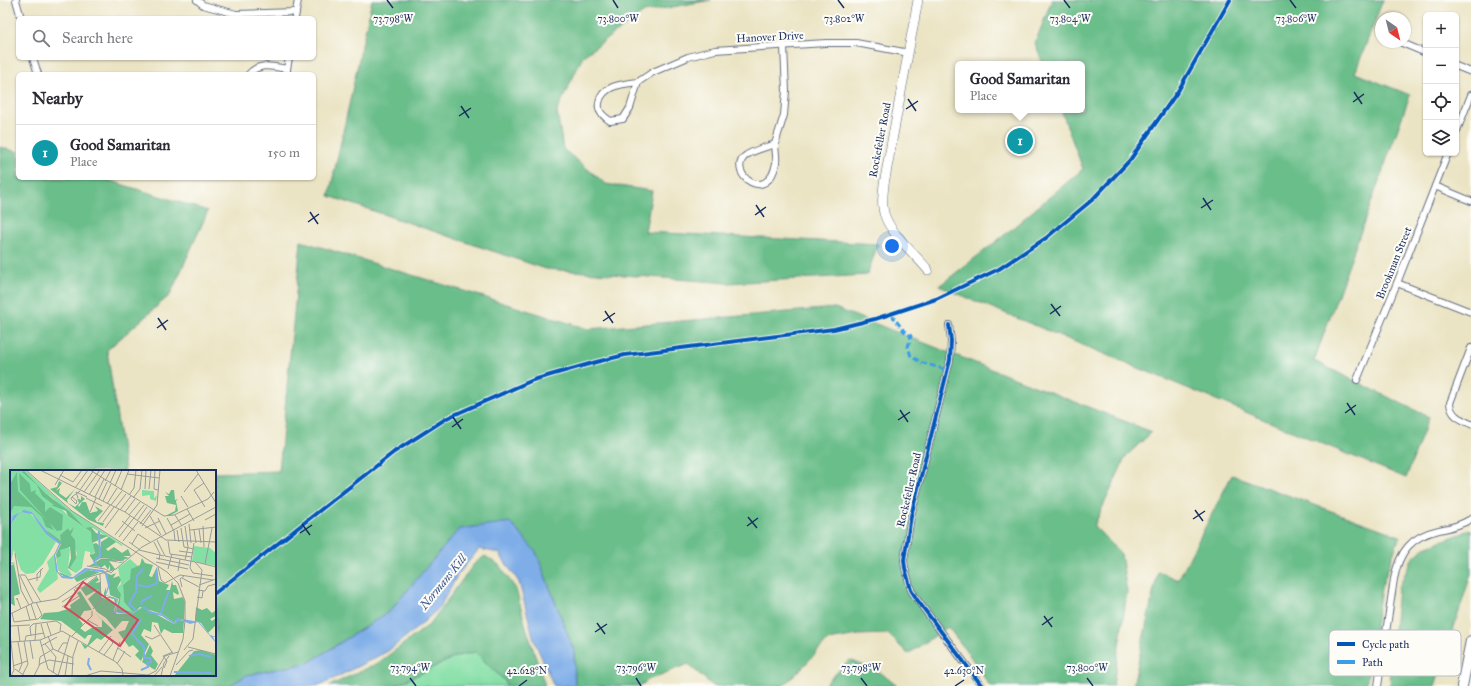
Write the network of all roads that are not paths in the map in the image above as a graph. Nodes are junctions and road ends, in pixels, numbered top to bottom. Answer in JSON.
{"nodes":[{"id":1,"x":16,"y":0,"type":"edge"},
{"id":2,"x":198,"y":0,"type":"edge"},
{"id":3,"x":298,"y":0,"type":"edge"},
{"id":4,"x":918,"y":0,"type":"edge"},
{"id":5,"x":295,"y":15,"type":"edge"},
{"id":6,"x":20,"y":16,"type":"edge"},
{"id":7,"x":784,"y":47,"type":"junction"},
{"id":8,"x":1411,"y":47,"type":"edge"},
{"id":9,"x":1423,"y":52,"type":"edge"},
{"id":10,"x":909,"y":53,"type":"junction"},
{"id":11,"x":34,"y":60,"type":"edge"},
{"id":12,"x":288,"y":60,"type":"edge"},
{"id":13,"x":1459,"y":67,"type":"edge"},
{"id":14,"x":37,"y":72,"type":"edge"},
{"id":15,"x":251,"y":72,"type":"edge"},
{"id":16,"x":287,"y":72,"type":"edge"},
{"id":17,"x":1471,"y":72,"type":"edge"},
{"id":18,"x":638,"y":82,"type":"junction"},
{"id":19,"x":1471,"y":95,"type":"edge"},
{"id":20,"x":1459,"y":125,"type":"edge"},
{"id":21,"x":775,"y":144,"type":"junction"},
{"id":22,"x":1447,"y":156,"type":"edge"},
{"id":23,"x":1435,"y":186,"type":"junction"},
{"id":24,"x":1471,"y":201,"type":"edge"},
{"id":25,"x":928,"y":270,"type":"dead end"},
{"id":26,"x":1398,"y":283,"type":"junction"},
{"id":27,"x":1471,"y":312,"type":"edge"},
{"id":28,"x":949,"y":325,"type":"dead end"},
{"id":29,"x":1471,"y":348,"type":"edge"},
{"id":30,"x":1357,"y":380,"type":"dead end"},
{"id":31,"x":1471,"y":424,"type":"edge"},
{"id":32,"x":1471,"y":519,"type":"edge"},
{"id":33,"x":1386,"y":630,"type":"edge"},
{"id":34,"x":1471,"y":641,"type":"edge"},
{"id":35,"x":1379,"y":676,"type":"edge"},
{"id":36,"x":982,"y":686,"type":"edge"},
{"id":37,"x":1378,"y":686,"type":"edge"},
{"id":38,"x":1462,"y":686,"type":"edge"}],
"edges":[{"from":1,"to":6,"type":"street"},
{"from":2,"to":5,"type":"street"},
{"from":3,"to":5,"type":"street"},
{"from":4,"to":10,"type":"street","name":"Rockefeller Road"},
{"from":7,"to":10,"type":"street","name":"Hanover Drive"},
{"from":7,"to":18,"type":"street","name":"Hanover Drive"},
{"from":7,"to":21,"type":"street"},
{"from":8,"to":9,"type":"street"},
{"from":10,"to":25,"type":"street","name":"Rockefeller Road"},
{"from":11,"to":14,"type":"street"},
{"from":12,"to":16,"type":"street"},
{"from":13,"to":17,"type":"street"},
{"from":15,"to":16,"type":"street"},
{"from":18,"to":18,"type":"street","name":"Hanover Drive"},
{"from":19,"to":20,"type":"street"},
{"from":21,"to":21,"type":"street"},
{"from":22,"to":23,"type":"street","name":"Brookman Street"},
{"from":23,"to":24,"type":"street"},
{"from":23,"to":26,"type":"street","name":"Brookman Street"},
{"from":26,"to":27,"type":"street"},
{"from":26,"to":30,"type":"street","name":"Brookman Street"},
{"from":28,"to":36,"type":"street","name":"Rockefeller Road"},
{"from":29,"to":31,"type":"street"},
{"from":32,"to":33,"type":"street"},
{"from":34,"to":38,"type":"main road"},
{"from":35,"to":37,"type":"street"}]}
